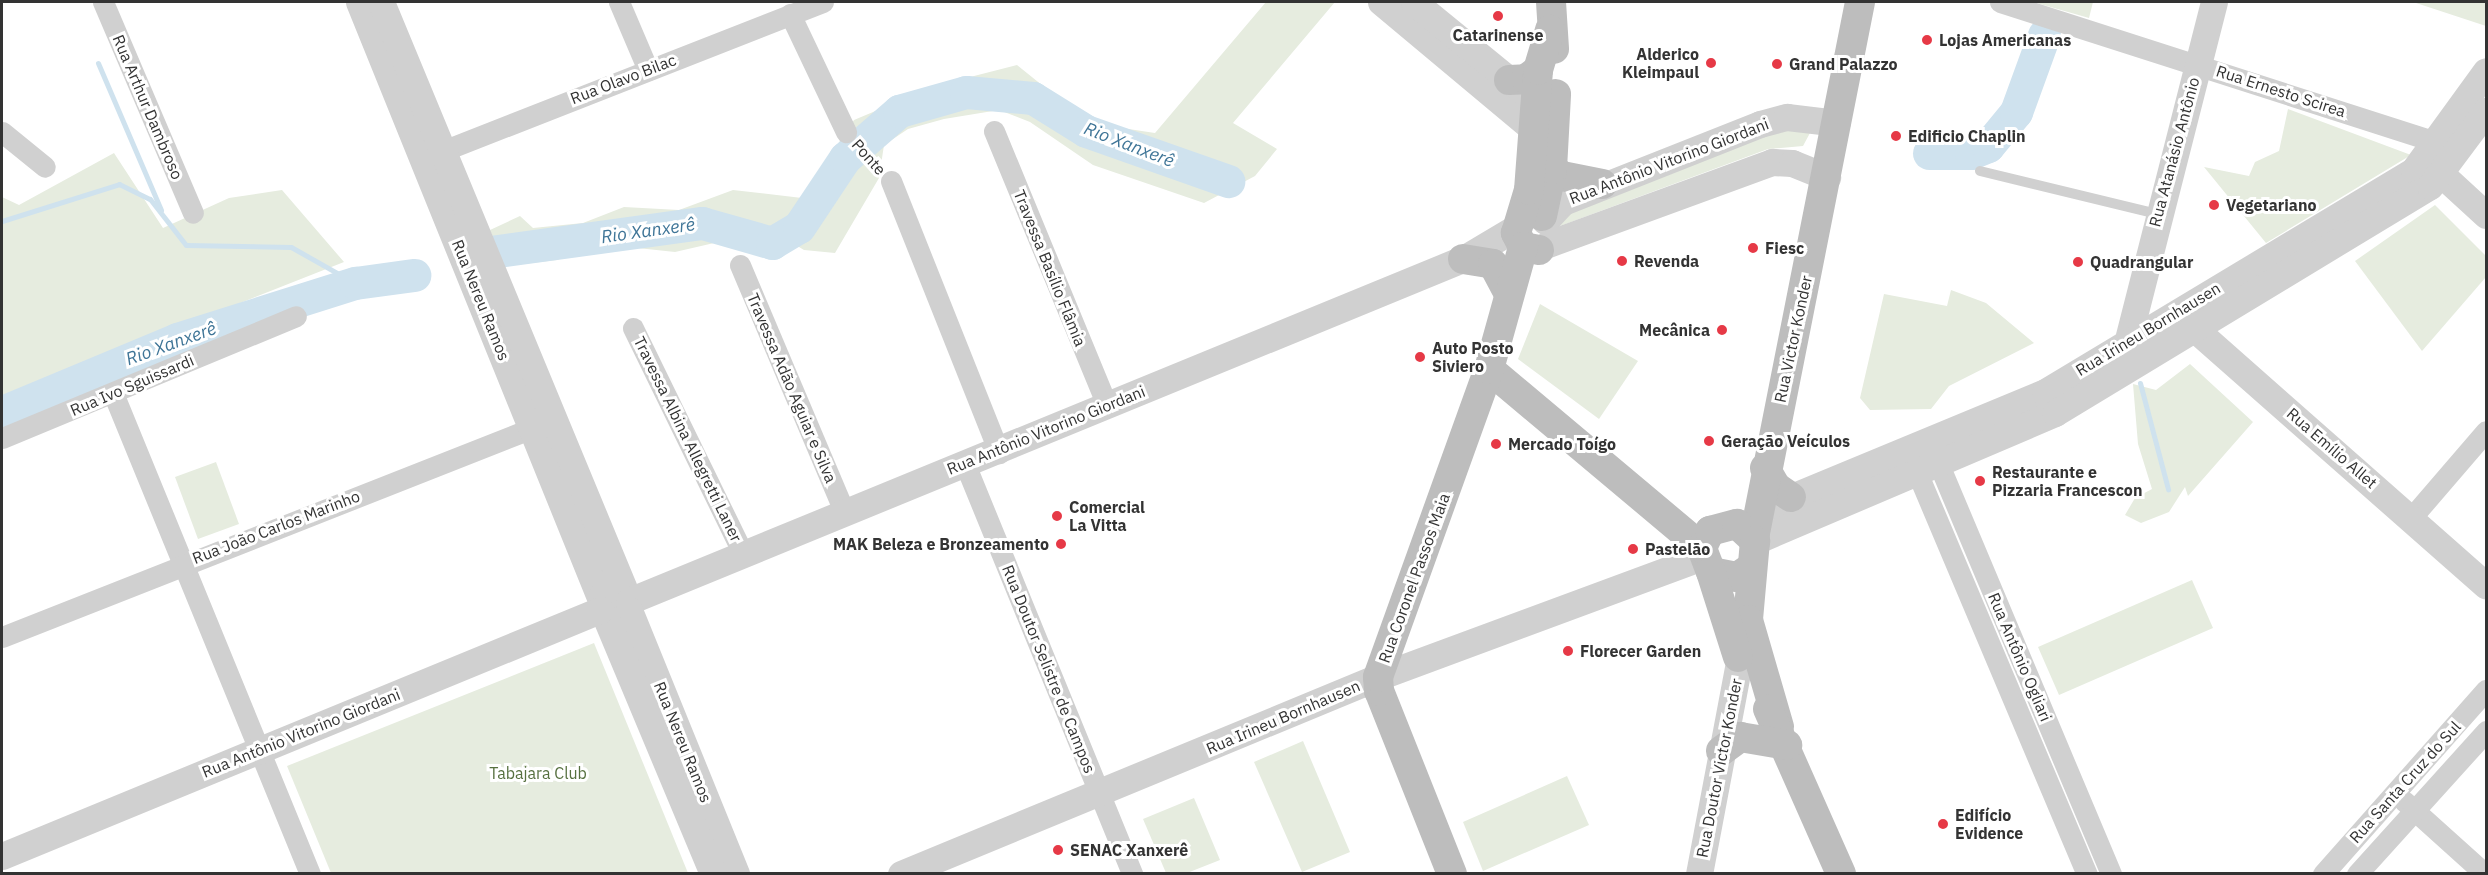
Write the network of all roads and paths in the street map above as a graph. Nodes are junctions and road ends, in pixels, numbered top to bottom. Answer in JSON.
{"nodes":[{"id":1,"x":103,"y":2,"type":"edge"},
{"id":2,"x":359,"y":2,"type":"edge"},
{"id":3,"x":381,"y":2,"type":"edge"},
{"id":4,"x":619,"y":2,"type":"edge"},
{"id":5,"x":823,"y":2,"type":"edge"},
{"id":6,"x":1381,"y":2,"type":"edge"},
{"id":7,"x":1414,"y":2,"type":"edge"},
{"id":8,"x":1860,"y":2,"type":"edge"},
{"id":9,"x":2000,"y":2,"type":"edge"},
{"id":10,"x":2214,"y":2,"type":"edge"},
{"id":11,"x":790,"y":14,"type":"junction"},
{"id":12,"x":1551,"y":16,"type":"edge"},
{"id":13,"x":1468,"y":60,"type":"junction"},
{"id":14,"x":2197,"y":64,"type":"junction"},
{"id":15,"x":648,"y":70,"type":"junction"},
{"id":16,"x":1538,"y":70,"type":"junction"},
{"id":17,"x":2487,"y":71,"type":"edge"},
{"id":18,"x":1509,"y":80,"type":"junction"},
{"id":19,"x":405,"y":87,"type":"junction"},
{"id":20,"x":2487,"y":111,"type":"edge"},
{"id":21,"x":1534,"y":115,"type":"junction"},
{"id":22,"x":1837,"y":123,"type":"junction"},
{"id":23,"x":994,"y":131,"type":"dead end"},
{"id":24,"x":2,"y":132,"type":"edge"},
{"id":25,"x":846,"y":132,"type":"joint"},
{"id":26,"x":432,"y":155,"type":"junction"},
{"id":27,"x":2440,"y":156,"type":"junction"},
{"id":28,"x":45,"y":167,"type":"dead end"},
{"id":29,"x":1552,"y":169,"type":"junction"},
{"id":30,"x":1980,"y":171,"type":"dead end"},
{"id":31,"x":1827,"y":177,"type":"junction"},
{"id":32,"x":891,"y":181,"type":"joint"},
{"id":33,"x":1602,"y":184,"type":"junction"},
{"id":34,"x":193,"y":213,"type":"dead end"},
{"id":35,"x":2158,"y":214,"type":"junction"},
{"id":36,"x":2487,"y":215,"type":"edge"},
{"id":37,"x":1532,"y":234,"type":"junction"},
{"id":38,"x":1463,"y":259,"type":"junction"},
{"id":39,"x":740,"y":265,"type":"dead end"},
{"id":40,"x":1507,"y":304,"type":"junction"},
{"id":41,"x":296,"y":316,"type":"dead end"},
{"id":42,"x":2183,"y":320,"type":"junction"},
{"id":43,"x":633,"y":328,"type":"dead end"},
{"id":44,"x":2128,"y":340,"type":"junction"},
{"id":45,"x":1489,"y":369,"type":"junction"},
{"id":46,"x":2120,"y":372,"type":"junction"},
{"id":47,"x":114,"y":393,"type":"junction"},
{"id":48,"x":1107,"y":405,"type":"junction"},
{"id":49,"x":542,"y":424,"type":"junction"},
{"id":50,"x":2487,"y":431,"type":"edge"},
{"id":51,"x":2,"y":438,"type":"edge"},
{"id":52,"x":1931,"y":452,"type":"junction"},
{"id":53,"x":999,"y":453,"type":"junction"},
{"id":54,"x":965,"y":464,"type":"junction"},
{"id":55,"x":1765,"y":468,"type":"junction"},
{"id":56,"x":1810,"y":498,"type":"junction"},
{"id":57,"x":844,"y":511,"type":"junction"},
{"id":58,"x":2412,"y":517,"type":"junction"},
{"id":59,"x":1732,"y":543,"type":"junction"},
{"id":60,"x":742,"y":551,"type":"junction"},
{"id":61,"x":183,"y":562,"type":"junction"},
{"id":62,"x":1981,"y":566,"type":"junction"},
{"id":63,"x":1959,"y":574,"type":"junction"},
{"id":64,"x":2487,"y":586,"type":"edge"},
{"id":65,"x":614,"y":605,"type":"junction"},
{"id":66,"x":1748,"y":620,"type":"junction"},
{"id":67,"x":2011,"y":636,"type":"junction"},
{"id":68,"x":2,"y":637,"type":"edge"},
{"id":69,"x":1989,"y":646,"type":"junction"},
{"id":70,"x":1739,"y":662,"type":"junction"},
{"id":71,"x":1378,"y":677,"type":"junction"},
{"id":72,"x":2487,"y":690,"type":"edge"},
{"id":73,"x":2044,"y":714,"type":"junction"},
{"id":74,"x":2022,"y":724,"type":"junction"},
{"id":75,"x":2487,"y":731,"type":"edge"},
{"id":76,"x":1783,"y":736,"type":"junction"},
{"id":77,"x":260,"y":751,"type":"junction"},
{"id":78,"x":1721,"y":751,"type":"junction"},
{"id":79,"x":2078,"y":792,"type":"junction"},
{"id":80,"x":1100,"y":793,"type":"junction"},
{"id":81,"x":2394,"y":793,"type":"junction"},
{"id":82,"x":2055,"y":800,"type":"junction"},
{"id":83,"x":2415,"y":810,"type":"junction"},
{"id":84,"x":701,"y":818,"type":"junction"},
{"id":85,"x":2,"y":856,"type":"edge"},
{"id":86,"x":2106,"y":872,"type":"edge"},
{"id":87,"x":310,"y":873,"type":"edge"},
{"id":88,"x":713,"y":873,"type":"edge"},
{"id":89,"x":736,"y":873,"type":"edge"},
{"id":90,"x":902,"y":873,"type":"edge"},
{"id":91,"x":1132,"y":873,"type":"edge"},
{"id":92,"x":1452,"y":873,"type":"edge"},
{"id":93,"x":1699,"y":873,"type":"edge"},
{"id":94,"x":1841,"y":873,"type":"edge"},
{"id":95,"x":2086,"y":873,"type":"edge"},
{"id":96,"x":2323,"y":873,"type":"edge"},
{"id":97,"x":2357,"y":873,"type":"edge"},
{"id":98,"x":2485,"y":873,"type":"edge"}],
"edges":[{"from":1,"to":34,"type":"street","name":"Rua Arthur Dambroso"},
{"from":2,"to":19,"type":"street","name":"Rua Nereu Ramos"},
{"from":3,"to":19,"type":"street","name":"Rua Nereu Ramos"},
{"from":4,"to":15,"type":"street"},
{"from":5,"to":11,"type":"street","name":"Rua Olavo Bilac"},
{"from":6,"to":13,"type":"street"},
{"from":7,"to":13,"type":"street"},
{"from":8,"to":22,"type":"main road","name":"Rua Victor Konder"},
{"from":9,"to":14,"type":"street","name":"Rua Ernesto Scirea"},
{"from":10,"to":14,"type":"street","name":"Rua Atanásio Antônio"},
{"from":11,"to":15,"type":"street","name":"Rua Olavo Bilac"},
{"from":11,"to":25,"type":"street"},
{"from":12,"to":16,"type":"main road","name":"Rua Coronel Passos Maia"},
{"from":12,"to":29,"type":"main road","name":"Rua Coronel Passos Maia"},
{"from":13,"to":18,"type":"street"},
{"from":13,"to":21,"type":"street"},
{"from":14,"to":27,"type":"street","name":"Rua Ernesto Scirea"},
{"from":14,"to":35,"type":"street","name":"Rua Atanásio Antônio"},
{"from":15,"to":26,"type":"street","name":"Rua Olavo Bilac"},
{"from":16,"to":18,"type":"main road"},
{"from":16,"to":21,"type":"main road","name":"Rua Coronel Passos Maia"},
{"from":17,"to":27,"type":"street","name":"Rua Irineu Bornhausen"},
{"from":18,"to":21,"type":"street"},
{"from":19,"to":26,"type":"street","name":"Rua Nereu Ramos"},
{"from":20,"to":27,"type":"street","name":"Rua Irineu Bornhausen"},
{"from":21,"to":29,"type":"main road"},
{"from":21,"to":37,"type":"main road","name":"Rua Coronel Passos Maia"},
{"from":22,"to":31,"type":"main road","name":"Rua Victor Konder"},
{"from":22,"to":33,"type":"street","name":"Rua Antônio Vitorino Giordani"},
{"from":23,"to":48,"type":"street","name":"Travessa Basílio Flâmia"},
{"from":24,"to":28,"type":"street"},
{"from":25,"to":32,"type":"path","name":"Ponte"},
{"from":26,"to":49,"type":"street","name":"Rua Nereu Ramos"},
{"from":27,"to":36,"type":"street"},
{"from":27,"to":42,"type":"street","name":"Rua Irineu Bornhausen"},
{"from":29,"to":33,"type":"main road"},
{"from":29,"to":37,"type":"main road","name":"Rua Coronel Passos Maia"},
{"from":30,"to":35,"type":"lane"},
{"from":31,"to":37,"type":"street","name":"Rua Antônio Vitorino Giordani"},
{"from":31,"to":55,"type":"main road","name":"Rua Victor Konder"},
{"from":32,"to":53,"type":"street"},
{"from":33,"to":37,"type":"street","name":"Rua Antônio Vitorino Giordani"},
{"from":35,"to":44,"type":"street","name":"Rua Atanásio Antônio"},
{"from":37,"to":38,"type":"street","name":"Rua Antônio Vitorino Giordani"},
{"from":37,"to":40,"type":"main road","name":"Rua Coronel Passos Maia"},
{"from":38,"to":40,"type":"main road"},
{"from":38,"to":48,"type":"street","name":"Rua Antônio Vitorino Giordani"},
{"from":39,"to":57,"type":"street","name":"Travessa Adão Aguiar e Silva"},
{"from":40,"to":45,"type":"main road","name":"Rua Coronel Passos Maia"},
{"from":41,"to":47,"type":"street","name":"Rua Ivo Sguissardi"},
{"from":42,"to":44,"type":"street","name":"Rua Irineu Bornhausen"},
{"from":42,"to":46,"type":"street","name":"Rua Irineu Bornhausen"},
{"from":42,"to":58,"type":"street","name":"Rua Emílio Allet"},
{"from":43,"to":60,"type":"street","name":"Travessa Albina Allegretti Laner"},
{"from":44,"to":46,"type":"street","name":"Rua Atanásio Antônio"},
{"from":44,"to":52,"type":"street","name":"Rua Irineu Bornhausen"},
{"from":45,"to":59,"type":"main road"},
{"from":45,"to":71,"type":"main road","name":"Rua Coronel Passos Maia"},
{"from":46,"to":52,"type":"street","name":"Rua Irineu Bornhausen"},
{"from":47,"to":51,"type":"street","name":"Rua Ivo Sguissardi"},
{"from":47,"to":61,"type":"street"},
{"from":48,"to":53,"type":"street","name":"Rua Antônio Vitorino Giordani"},
{"from":49,"to":61,"type":"street","name":"Rua João Carlos Marinho"},
{"from":49,"to":65,"type":"street","name":"Rua Nereu Ramos"},
{"from":50,"to":58,"type":"street"},
{"from":52,"to":56,"type":"street","name":"Rua Irineu Bornhausen"},
{"from":52,"to":62,"type":"street","name":"Rua Antônio Ogliari"},
{"from":52,"to":63,"type":"street","name":"Rua Antônio Ogliari"},
{"from":53,"to":54,"type":"street","name":"Rua Antônio Vitorino Giordani"},
{"from":54,"to":57,"type":"street","name":"Rua Antônio Vitorino Giordani"},
{"from":54,"to":80,"type":"street","name":"Rua Doutor Selistre de Campos"},
{"from":55,"to":56,"type":"main road"},
{"from":55,"to":59,"type":"main road","name":"Rua Victor Konder"},
{"from":56,"to":59,"type":"street","name":"Rua Irineu Bornhausen"},
{"from":57,"to":60,"type":"street","name":"Rua Antônio Vitorino Giordani"},
{"from":58,"to":64,"type":"street","name":"Rua Emílio Allet"},
{"from":59,"to":66,"type":"main road","name":"Rua Victor Konder"},
{"from":59,"to":70,"type":"main road"},
{"from":59,"to":71,"type":"street","name":"Rua Irineu Bornhausen"},
{"from":60,"to":65,"type":"street","name":"Rua Antônio Vitorino Giordani"},
{"from":61,"to":68,"type":"street","name":"Rua João Carlos Marinho"},
{"from":61,"to":77,"type":"street"},
{"from":62,"to":63,"type":"street"},
{"from":62,"to":67,"type":"street","name":"Rua Antônio Ogliari"},
{"from":63,"to":69,"type":"street","name":"Rua Antônio Ogliari"},
{"from":65,"to":77,"type":"street","name":"Rua Antônio Vitorino Giordani"},
{"from":65,"to":84,"type":"street","name":"Rua Nereu Ramos"},
{"from":66,"to":70,"type":"main road"},
{"from":66,"to":76,"type":"main road"},
{"from":67,"to":69,"type":"street"},
{"from":67,"to":73,"type":"street","name":"Rua Antônio Ogliari"},
{"from":69,"to":74,"type":"street","name":"Rua Antônio Ogliari"},
{"from":70,"to":76,"type":"main road"},
{"from":70,"to":78,"type":"street","name":"Rua Doutor Victor Konder"},
{"from":71,"to":80,"type":"street","name":"Rua Irineu Bornhausen"},
{"from":71,"to":92,"type":"main road","name":"Rua Coronel Passos Maia"},
{"from":72,"to":81,"type":"street","name":"Rua Santa Cruz do Sul"},
{"from":73,"to":74,"type":"street"},
{"from":73,"to":79,"type":"street","name":"Rua Antônio Ogliari"},
{"from":74,"to":82,"type":"street","name":"Rua Antônio Ogliari"},
{"from":75,"to":83,"type":"street","name":"Rua Santa Cruz do Sul"},
{"from":76,"to":78,"type":"main road"},
{"from":76,"to":94,"type":"main road"},
{"from":77,"to":85,"type":"street","name":"Rua Antônio Vitorino Giordani"},
{"from":77,"to":87,"type":"street"},
{"from":78,"to":93,"type":"street","name":"Rua Doutor Victor Konder"},
{"from":79,"to":82,"type":"street"},
{"from":79,"to":86,"type":"street","name":"Rua Antônio Ogliari"},
{"from":80,"to":90,"type":"street","name":"Rua Irineu Bornhausen"},
{"from":80,"to":91,"type":"street","name":"Rua Doutor Selistre de Campos"},
{"from":81,"to":83,"type":"street"},
{"from":81,"to":96,"type":"street","name":"Rua Santa Cruz do Sul"},
{"from":82,"to":95,"type":"street","name":"Rua Antônio Ogliari"},
{"from":83,"to":97,"type":"street","name":"Rua Santa Cruz do Sul"},
{"from":83,"to":98,"type":"street"},
{"from":84,"to":88,"type":"street","name":"Rua Nereu Ramos"},
{"from":84,"to":89,"type":"street","name":"Rua Nereu Ramos"}]}
